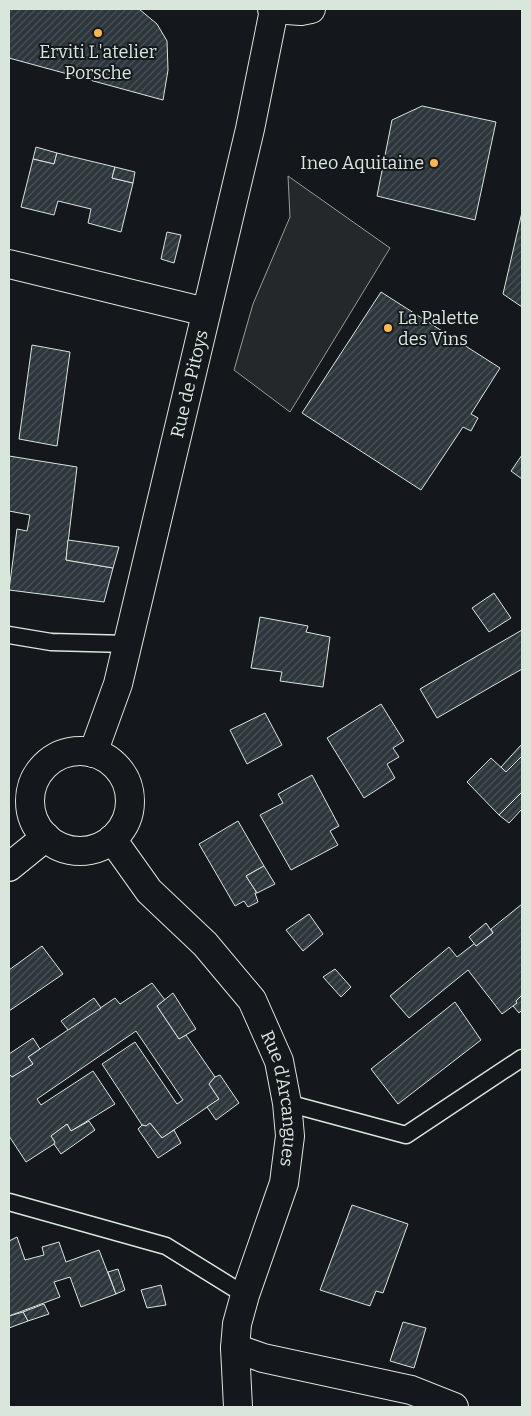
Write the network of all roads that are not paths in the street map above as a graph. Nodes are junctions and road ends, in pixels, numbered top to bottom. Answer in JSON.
{"nodes":[{"id":1,"x":273,"y":9,"type":"edge"},
{"id":2,"x":311,"y":9,"type":"edge"},
{"id":3,"x":9,"y":264,"type":"edge"},
{"id":4,"x":206,"y":312,"type":"junction"},
{"id":5,"x":9,"y":635,"type":"edge"},
{"id":6,"x":127,"y":644,"type":"junction"},
{"id":7,"x":94,"y":753,"type":"junction"},
{"id":8,"x":46,"y":837,"type":"junction"},
{"id":9,"x":112,"y":839,"type":"junction"},
{"id":10,"x":9,"y":867,"type":"edge"},
{"id":11,"x":522,"y":1058,"type":"edge"},
{"id":12,"x":287,"y":1103,"type":"junction"},
{"id":13,"x":9,"y":1202,"type":"edge"},
{"id":14,"x":245,"y":1295,"type":"junction"},
{"id":15,"x":235,"y":1348,"type":"junction"},
{"id":16,"x":238,"y":1407,"type":"edge"},
{"id":17,"x":454,"y":1407,"type":"edge"}],
"edges":[{"from":1,"to":2,"type":"street"},
{"from":1,"to":4,"type":"street","name":"Rue de Pitoys"},
{"from":3,"to":4,"type":"street"},
{"from":4,"to":6,"type":"street","name":"Rue de Pitoys"},
{"from":5,"to":6,"type":"lane"},
{"from":6,"to":7,"type":"street","name":"Rue de Pitoys"},
{"from":7,"to":8,"type":"street"},
{"from":7,"to":9,"type":"street"},
{"from":8,"to":9,"type":"street"},
{"from":8,"to":10,"type":"street"},
{"from":9,"to":12,"type":"street","name":"Rue d'Arcangues"},
{"from":11,"to":12,"type":"lane"},
{"from":12,"to":14,"type":"street","name":"Rue d'Arcangues"},
{"from":13,"to":14,"type":"lane"},
{"from":14,"to":15,"type":"street","name":"Rue d'Arcangues"},
{"from":15,"to":16,"type":"street","name":"Rue d'Arcangues"},
{"from":15,"to":17,"type":"street"}]}
